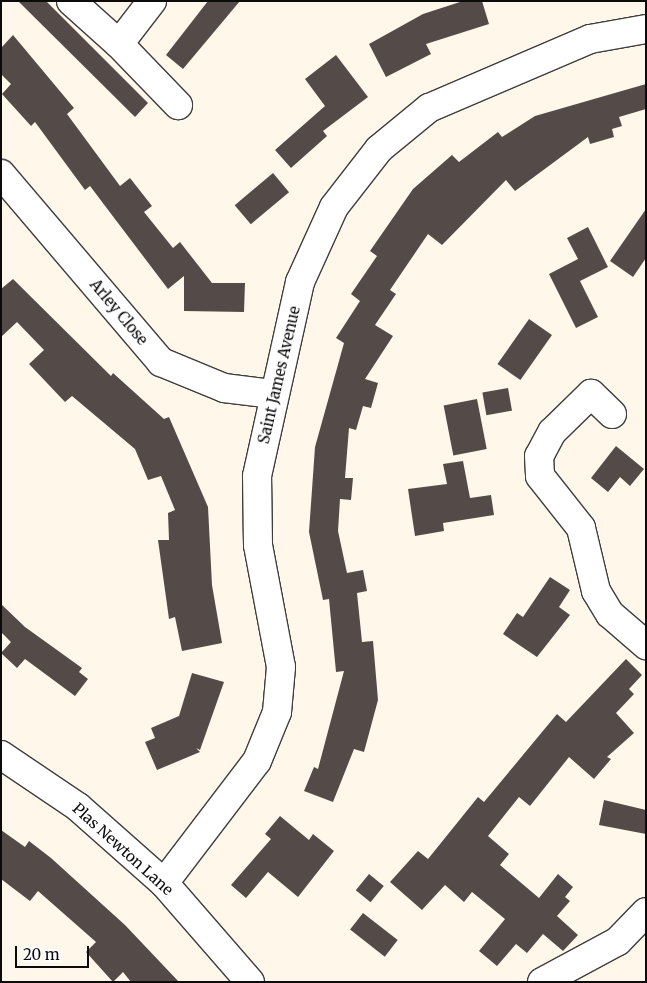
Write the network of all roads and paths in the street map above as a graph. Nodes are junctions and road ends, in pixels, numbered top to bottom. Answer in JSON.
{"nodes":[{"id":1,"x":71,"y":1,"type":"edge"},
{"id":2,"x":152,"y":1,"type":"edge"},
{"id":3,"x":646,"y":29,"type":"edge"},
{"id":4,"x":119,"y":44,"type":"junction"},
{"id":5,"x":178,"y":105,"type":"dead end"},
{"id":6,"x":1,"y":174,"type":"edge"},
{"id":7,"x":272,"y":394,"type":"junction"},
{"id":8,"x":612,"y":414,"type":"dead end"},
{"id":9,"x":646,"y":644,"type":"edge"},
{"id":10,"x":1,"y":755,"type":"edge"},
{"id":11,"x":164,"y":883,"type":"junction"},
{"id":12,"x":646,"y":912,"type":"edge"},
{"id":13,"x":250,"y":982,"type":"edge"},
{"id":14,"x":542,"y":982,"type":"edge"}],
"edges":[{"from":1,"to":4,"type":"street"},
{"from":2,"to":4,"type":"street"},
{"from":3,"to":7,"type":"street","name":"Saint James Avenue"},
{"from":4,"to":5,"type":"street"},
{"from":6,"to":7,"type":"street","name":"Arley Close"},
{"from":7,"to":11,"type":"street","name":"Saint James Avenue"},
{"from":8,"to":9,"type":"street"},
{"from":10,"to":11,"type":"street","name":"Plas Newton Lane"},
{"from":11,"to":13,"type":"street","name":"Plas Newton Lane"},
{"from":12,"to":14,"type":"street"}]}
